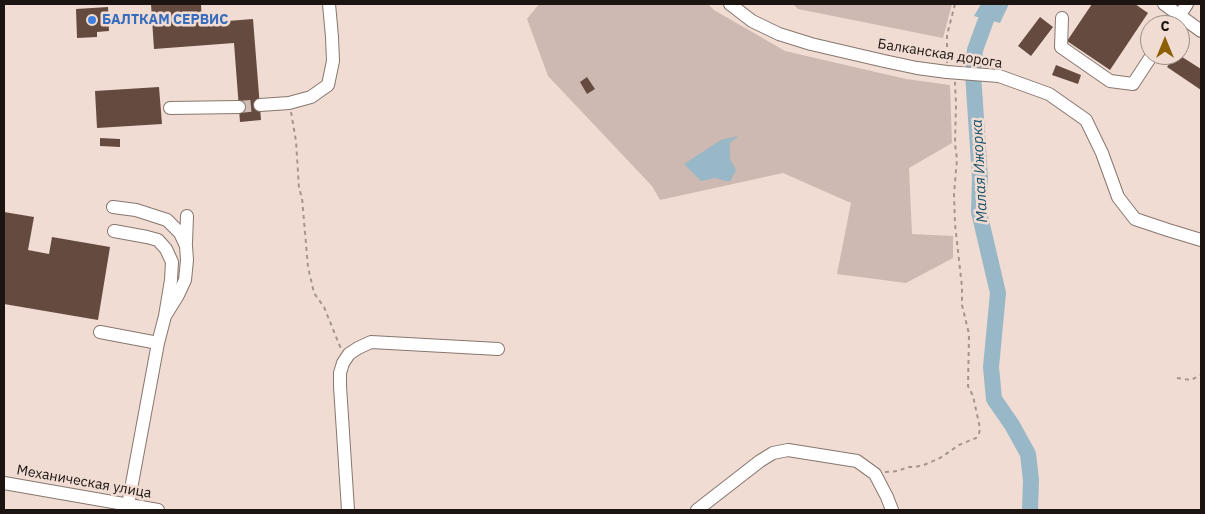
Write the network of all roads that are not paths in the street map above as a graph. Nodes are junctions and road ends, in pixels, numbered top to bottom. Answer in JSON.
{"nodes":[{"id":1,"x":329,"y":4,"type":"edge"},
{"id":2,"x":730,"y":4,"type":"edge"},
{"id":3,"x":1164,"y":4,"type":"edge"},
{"id":4,"x":1187,"y":4,"type":"edge"},
{"id":5,"x":1172,"y":15,"type":"edge"},
{"id":6,"x":1179,"y":15,"type":"edge"},
{"id":7,"x":1062,"y":18,"type":"dead end"},
{"id":8,"x":1145,"y":65,"type":"edge"},
{"id":9,"x":260,"y":105,"type":"tunnel mouth"},
{"id":10,"x":239,"y":107,"type":"tunnel mouth"},
{"id":11,"x":170,"y":108,"type":"dead end"},
{"id":12,"x":113,"y":207,"type":"dead end"},
{"id":13,"x":186,"y":216,"type":"dead end"},
{"id":14,"x":114,"y":231,"type":"dead end"},
{"id":15,"x":1201,"y":240,"type":"edge"},
{"id":16,"x":186,"y":246,"type":"junction"},
{"id":17,"x":165,"y":316,"type":"junction"},
{"id":18,"x":100,"y":332,"type":"dead end"},
{"id":19,"x":158,"y":343,"type":"junction"},
{"id":20,"x":498,"y":349,"type":"dead end"},
{"id":21,"x":4,"y":483,"type":"edge"},
{"id":22,"x":128,"y":505,"type":"junction"},
{"id":23,"x":158,"y":510,"type":"edge"},
{"id":24,"x":348,"y":510,"type":"edge"},
{"id":25,"x":697,"y":510,"type":"edge"},
{"id":26,"x":892,"y":510,"type":"edge"}],
"edges":[{"from":1,"to":9,"type":"street"},
{"from":2,"to":15,"type":"street","name":"Балканская дорога"},
{"from":3,"to":5,"type":"street"},
{"from":4,"to":6,"type":"street"},
{"from":7,"to":8,"type":"street"},
{"from":10,"to":11,"type":"street"},
{"from":12,"to":16,"type":"street"},
{"from":13,"to":16,"type":"street"},
{"from":14,"to":17,"type":"street"},
{"from":16,"to":17,"type":"street"},
{"from":17,"to":19,"type":"street"},
{"from":18,"to":19,"type":"street"},
{"from":19,"to":22,"type":"street"},
{"from":20,"to":24,"type":"street"},
{"from":21,"to":22,"type":"street","name":"Механическая улица"},
{"from":22,"to":23,"type":"street","name":"Механическая улица"},
{"from":25,"to":26,"type":"street"}]}
